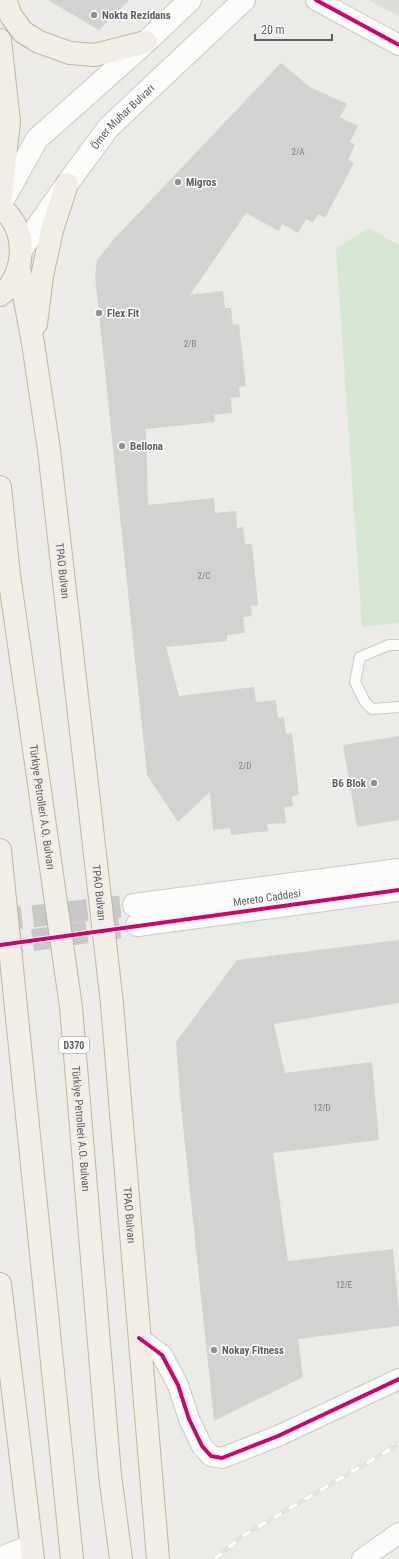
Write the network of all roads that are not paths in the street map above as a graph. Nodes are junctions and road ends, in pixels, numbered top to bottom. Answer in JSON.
{"nodes":[{"id":1,"x":5,"y":0,"type":"edge"},
{"id":2,"x":190,"y":0,"type":"edge"},
{"id":3,"x":244,"y":0,"type":"edge"},
{"id":4,"x":316,"y":0,"type":"edge"},
{"id":5,"x":0,"y":40,"type":"edge"},
{"id":6,"x":146,"y":42,"type":"junction"},
{"id":7,"x":399,"y":45,"type":"edge"},
{"id":8,"x":67,"y":184,"type":"junction"},
{"id":9,"x":0,"y":204,"type":"edge"},
{"id":10,"x":20,"y":259,"type":"junction"},
{"id":11,"x":0,"y":295,"type":"edge"},
{"id":12,"x":33,"y":343,"type":"junction"},
{"id":13,"x":0,"y":487,"type":"edge"},
{"id":14,"x":399,"y":644,"type":"edge"},
{"id":15,"x":399,"y":707,"type":"edge"},
{"id":16,"x":0,"y":850,"type":"edge"},
{"id":17,"x":399,"y":870,"type":"edge"},
{"id":18,"x":399,"y":890,"type":"edge"},
{"id":19,"x":0,"y":1284,"type":"edge"},
{"id":20,"x":139,"y":1338,"type":"junction"},
{"id":21,"x":399,"y":1379,"type":"edge"},
{"id":22,"x":399,"y":1533,"type":"edge"},
{"id":23,"x":32,"y":1552,"type":"edge"},
{"id":24,"x":0,"y":1558,"type":"edge"},
{"id":25,"x":72,"y":1559,"type":"edge"},
{"id":26,"x":121,"y":1559,"type":"edge"},
{"id":27,"x":158,"y":1559,"type":"edge"},
{"id":28,"x":362,"y":1559,"type":"edge"}],
"edges":[{"from":1,"to":6,"type":"highway"},
{"from":2,"to":6,"type":"main road"},
{"from":3,"to":8,"type":"main road","name":"Ömer Muhar Bulvarı"},
{"from":4,"to":7,"type":"street"},
{"from":5,"to":9,"type":"highway"},
{"from":6,"to":9,"type":"main road"},
{"from":8,"to":10,"type":"main road","name":"Ömer Muhar Bulvarı"},
{"from":8,"to":12,"type":"highway"},
{"from":9,"to":10,"type":"highway","name":"TPAO Bulvarı"},
{"from":10,"to":11,"type":"highway"},
{"from":10,"to":12,"type":"highway","name":"TPAO Bulvarı"},
{"from":12,"to":20,"type":"highway","name":"TPAO Bulvarı"},
{"from":13,"to":26,"type":"highway","name":"Türkiye Petrolleri A.O. Bulvarı","number":"D370"},
{"from":14,"to":15,"type":"lane"},
{"from":16,"to":25,"type":"highway"},
{"from":17,"to":18,"type":"main road","name":"Mereto Caddesi"},
{"from":19,"to":23,"type":"highway"},
{"from":20,"to":21,"type":"street"},
{"from":20,"to":27,"type":"highway","name":"TPAO Bulvarı"},
{"from":22,"to":28,"type":"street"},
{"from":23,"to":24,"type":"main road"}]}
